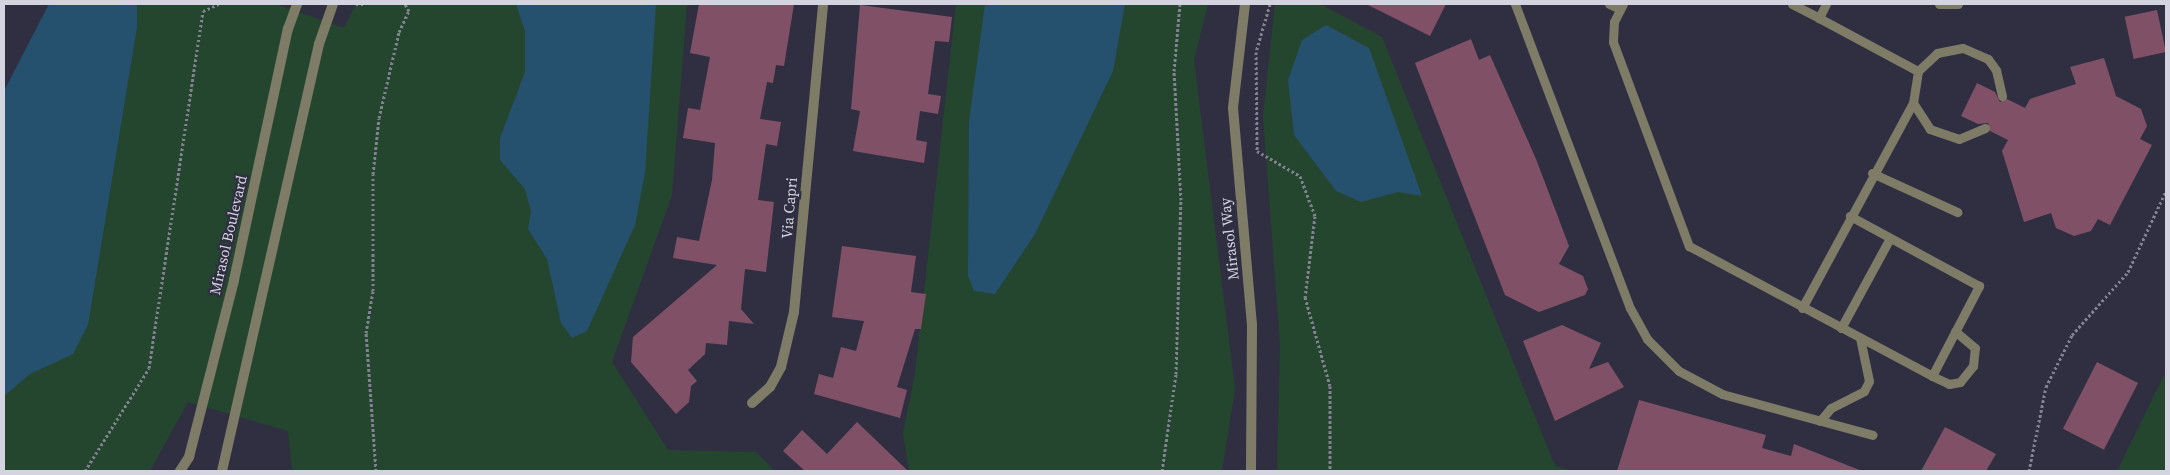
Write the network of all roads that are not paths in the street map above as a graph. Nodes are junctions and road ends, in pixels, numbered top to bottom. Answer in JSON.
{"nodes":[{"id":1,"x":297,"y":4,"type":"edge"},
{"id":2,"x":332,"y":4,"type":"edge"},
{"id":3,"x":823,"y":4,"type":"edge"},
{"id":4,"x":1245,"y":4,"type":"edge"},
{"id":5,"x":1515,"y":4,"type":"edge"},
{"id":6,"x":1609,"y":4,"type":"edge"},
{"id":7,"x":1792,"y":4,"type":"edge"},
{"id":8,"x":1826,"y":4,"type":"edge"},
{"id":9,"x":1938,"y":4,"type":"edge"},
{"id":10,"x":1958,"y":4,"type":"edge"},
{"id":11,"x":1622,"y":6,"type":"edge"},
{"id":12,"x":1819,"y":18,"type":"junction"},
{"id":13,"x":1918,"y":71,"type":"junction"},
{"id":14,"x":2002,"y":96,"type":"dead end"},
{"id":15,"x":1913,"y":103,"type":"junction"},
{"id":16,"x":1986,"y":128,"type":"dead end"},
{"id":17,"x":1872,"y":173,"type":"junction"},
{"id":18,"x":1957,"y":212,"type":"dead end"},
{"id":19,"x":1850,"y":216,"type":"junction"},
{"id":20,"x":1890,"y":238,"type":"junction"},
{"id":21,"x":1802,"y":308,"type":"junction"},
{"id":22,"x":1841,"y":328,"type":"junction"},
{"id":23,"x":1956,"y":331,"type":"junction"},
{"id":24,"x":1860,"y":338,"type":"junction"},
{"id":25,"x":1932,"y":376,"type":"junction"},
{"id":26,"x":752,"y":403,"type":"dead end"},
{"id":27,"x":1820,"y":421,"type":"junction"},
{"id":28,"x":1872,"y":435,"type":"dead end"},
{"id":29,"x":180,"y":471,"type":"edge"},
{"id":30,"x":222,"y":471,"type":"edge"},
{"id":31,"x":1251,"y":471,"type":"edge"}],
"edges":[{"from":1,"to":29,"type":"street","name":"Mirasol Boulevard"},
{"from":2,"to":30,"type":"street"},
{"from":3,"to":26,"type":"street","name":"Via Capri"},
{"from":4,"to":31,"type":"street","name":"Mirasol Way"},
{"from":5,"to":27,"type":"lane"},
{"from":6,"to":11,"type":"lane"},
{"from":7,"to":12,"type":"lane"},
{"from":8,"to":12,"type":"lane"},
{"from":9,"to":10,"type":"lane"},
{"from":11,"to":21,"type":"lane"},
{"from":12,"to":13,"type":"lane"},
{"from":13,"to":14,"type":"lane"},
{"from":13,"to":15,"type":"lane"},
{"from":15,"to":16,"type":"lane"},
{"from":15,"to":17,"type":"lane"},
{"from":17,"to":18,"type":"lane"},
{"from":17,"to":19,"type":"lane"},
{"from":19,"to":20,"type":"lane"},
{"from":19,"to":21,"type":"lane"},
{"from":20,"to":22,"type":"lane"},
{"from":20,"to":23,"type":"lane"},
{"from":21,"to":22,"type":"lane"},
{"from":22,"to":24,"type":"lane"},
{"from":23,"to":25,"type":"lane"},
{"from":23,"to":25,"type":"lane"},
{"from":24,"to":25,"type":"lane"},
{"from":24,"to":27,"type":"lane"},
{"from":27,"to":28,"type":"lane"}]}
